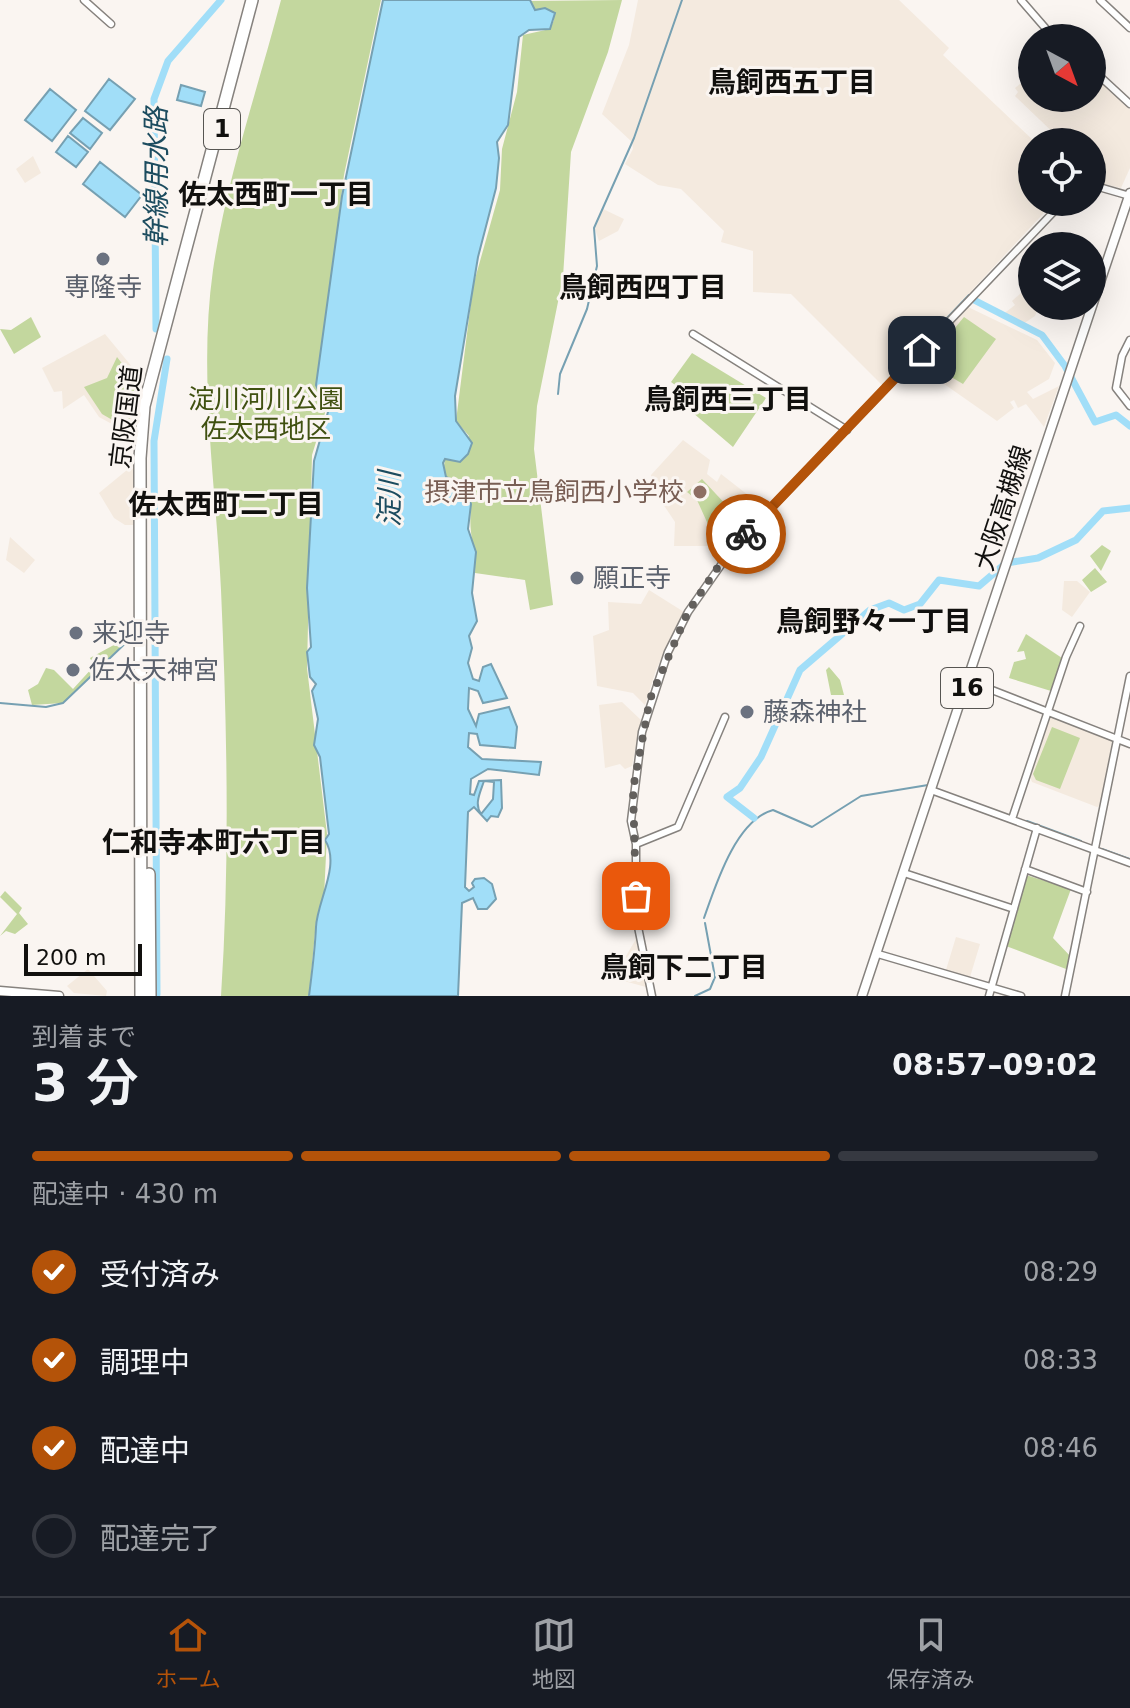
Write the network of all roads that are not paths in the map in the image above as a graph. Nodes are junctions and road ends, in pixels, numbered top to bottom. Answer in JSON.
{"nodes":[{"id":1,"x":84,"y":0,"type":"edge"},
{"id":2,"x":252,"y":0,"type":"edge"},
{"id":3,"x":1021,"y":0,"type":"edge"},
{"id":4,"x":1100,"y":0,"type":"edge"},
{"id":5,"x":111,"y":24,"type":"dead end"},
{"id":6,"x":1042,"y":24,"type":"edge"},
{"id":7,"x":1130,"y":28,"type":"edge"},
{"id":8,"x":1106,"y":82,"type":"edge"},
{"id":9,"x":1130,"y":104,"type":"edge"},
{"id":10,"x":1106,"y":189,"type":"edge"},
{"id":11,"x":1130,"y":195,"type":"edge"},
{"id":12,"x":1050,"y":216,"type":"edge"},
{"id":13,"x":185,"y":257,"type":"junction"},
{"id":14,"x":1106,"y":265,"type":"edge"},
{"id":15,"x":1087,"y":320,"type":"edge"},
{"id":16,"x":693,"y":334,"type":"dead end"},
{"id":17,"x":1130,"y":340,"type":"edge"},
{"id":18,"x":1130,"y":406,"type":"edge"},
{"id":19,"x":847,"y":430,"type":"junction"},
{"id":20,"x":1080,"y":626,"type":"dead end"},
{"id":21,"x":1130,"y":676,"type":"edge"},
{"id":22,"x":969,"y":681,"type":"junction"},
{"id":23,"x":1048,"y":712,"type":"junction"},
{"id":24,"x":725,"y":717,"type":"dead end"},
{"id":25,"x":1118,"y":740,"type":"junction"},
{"id":26,"x":1130,"y":744,"type":"edge"},
{"id":27,"x":931,"y":790,"type":"junction"},
{"id":28,"x":1012,"y":819,"type":"junction"},
{"id":29,"x":1037,"y":828,"type":"junction"},
{"id":30,"x":636,"y":844,"type":"junction"},
{"id":31,"x":1096,"y":851,"type":"junction"},
{"id":32,"x":1130,"y":863,"type":"edge"},
{"id":33,"x":1025,"y":869,"type":"junction"},
{"id":34,"x":904,"y":873,"type":"junction"},
{"id":35,"x":1087,"y":892,"type":"junction"},
{"id":36,"x":1014,"y":909,"type":"junction"},
{"id":37,"x":878,"y":954,"type":"junction"},
{"id":38,"x":991,"y":987,"type":"junction"},
{"id":39,"x":0,"y":991,"type":"edge"},
{"id":40,"x":59,"y":996,"type":"edge"},
{"id":41,"x":141,"y":996,"type":"edge"},
{"id":42,"x":150,"y":996,"type":"edge"},
{"id":43,"x":652,"y":996,"type":"edge"},
{"id":44,"x":862,"y":996,"type":"edge"},
{"id":45,"x":989,"y":996,"type":"edge"},
{"id":46,"x":1021,"y":996,"type":"edge"},
{"id":47,"x":1065,"y":996,"type":"edge"}],
"edges":[{"from":1,"to":5,"type":"street"},
{"from":2,"to":13,"type":"highway","name":"京阪国道","number":"1"},
{"from":2,"to":13,"type":"highway","name":"京阪国道","number":"1"},
{"from":3,"to":6,"type":"street"},
{"from":4,"to":7,"type":"street"},
{"from":8,"to":9,"type":"street"},
{"from":10,"to":11,"type":"street"},
{"from":11,"to":14,"type":"main road","name":"大阪高槻線","number":"16"},
{"from":12,"to":19,"type":"street"},
{"from":13,"to":41,"type":"highway","name":"京阪国道","number":"1"},
{"from":13,"to":42,"type":"highway","name":"京阪国道","number":"1"},
{"from":15,"to":22,"type":"main road","name":"大阪高槻線","number":"16"},
{"from":16,"to":19,"type":"street"},
{"from":17,"to":18,"type":"street"},
{"from":19,"to":30,"type":"street"},
{"from":20,"to":23,"type":"street"},
{"from":21,"to":25,"type":"street"},
{"from":22,"to":23,"type":"street"},
{"from":22,"to":27,"type":"main road","name":"大阪高槻線","number":"16"},
{"from":23,"to":25,"type":"street"},
{"from":23,"to":28,"type":"street"},
{"from":24,"to":30,"type":"street"},
{"from":25,"to":26,"type":"street"},
{"from":25,"to":31,"type":"street"},
{"from":27,"to":28,"type":"street"},
{"from":27,"to":34,"type":"main road","name":"大阪高槻線","number":"16"},
{"from":28,"to":29,"type":"street"},
{"from":29,"to":31,"type":"street"},
{"from":29,"to":33,"type":"street"},
{"from":30,"to":43,"type":"street"},
{"from":31,"to":32,"type":"street"},
{"from":31,"to":35,"type":"street"},
{"from":33,"to":35,"type":"street"},
{"from":33,"to":36,"type":"street"},
{"from":34,"to":36,"type":"street"},
{"from":34,"to":37,"type":"main road","name":"大阪高槻線","number":"16"},
{"from":35,"to":47,"type":"street"},
{"from":36,"to":38,"type":"street"},
{"from":37,"to":38,"type":"street"},
{"from":37,"to":44,"type":"main road","name":"大阪高槻線","number":"16"},
{"from":38,"to":45,"type":"street"},
{"from":38,"to":46,"type":"street"},
{"from":39,"to":40,"type":"main road"}]}
